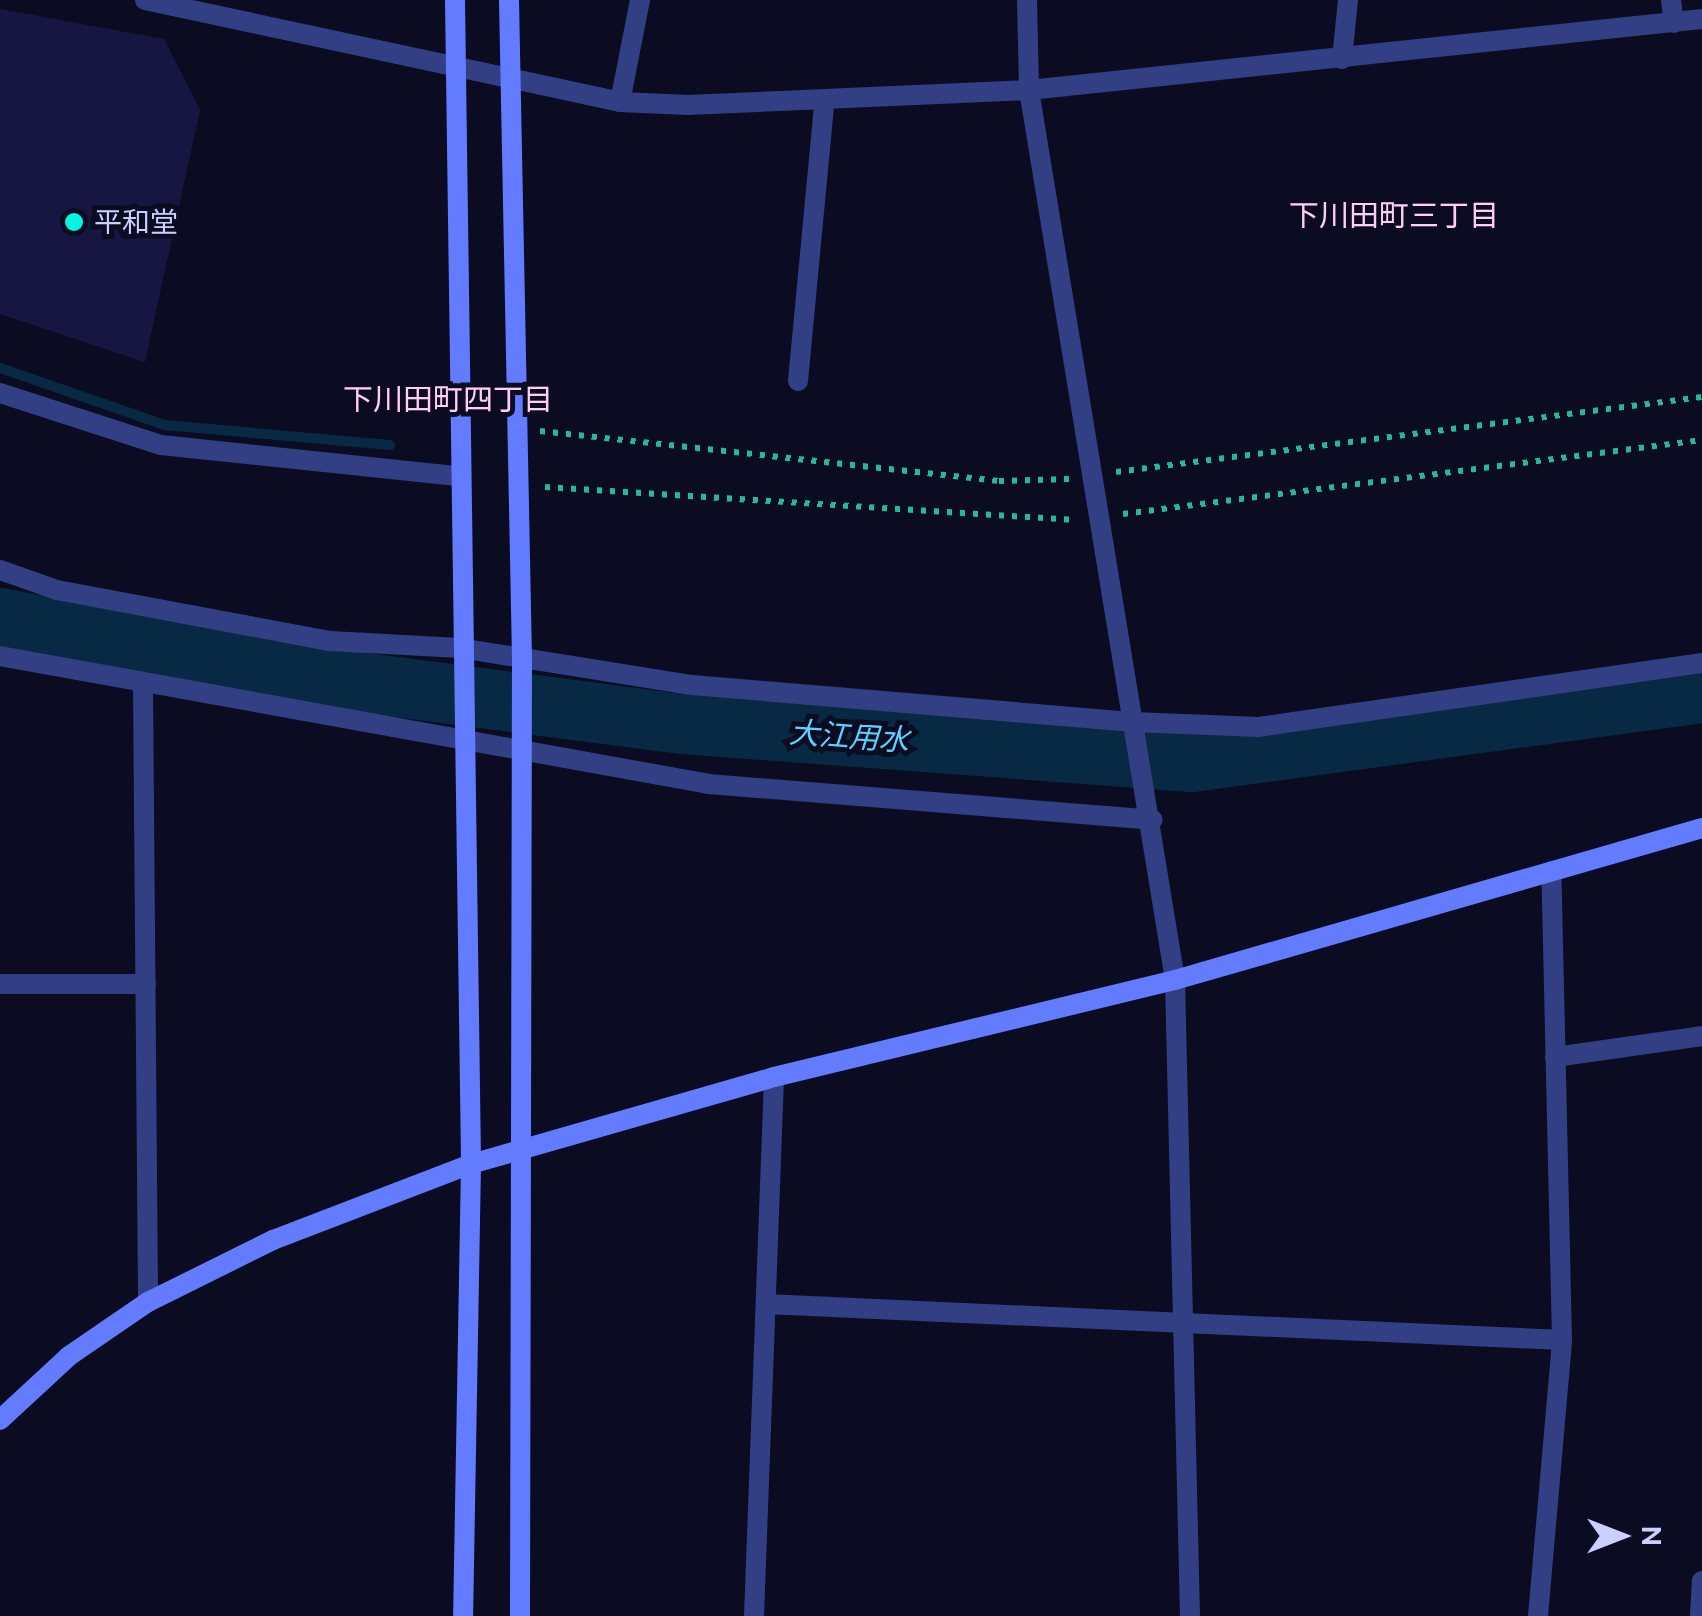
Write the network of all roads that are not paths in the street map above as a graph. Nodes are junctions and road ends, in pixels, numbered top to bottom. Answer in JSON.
{"nodes":[{"id":1,"x":146,"y":0,"type":"edge"},
{"id":2,"x":454,"y":0,"type":"edge"},
{"id":3,"x":509,"y":0,"type":"edge"},
{"id":4,"x":640,"y":0,"type":"edge"},
{"id":5,"x":1027,"y":0,"type":"edge"},
{"id":6,"x":1348,"y":0,"type":"edge"},
{"id":7,"x":1672,"y":0,"type":"edge"},
{"id":8,"x":1702,"y":20,"type":"edge"},
{"id":9,"x":1674,"y":23,"type":"junction"},
{"id":10,"x":1342,"y":59,"type":"junction"},
{"id":11,"x":454,"y":65,"type":"junction"},
{"id":12,"x":508,"y":79,"type":"junction"},
{"id":13,"x":1029,"y":90,"type":"junction"},
{"id":14,"x":620,"y":102,"type":"junction"},
{"id":15,"x":824,"y":105,"type":"junction"},
{"id":16,"x":798,"y":381,"type":"dead end"},
{"id":17,"x":0,"y":394,"type":"edge"},
{"id":18,"x":457,"y":476,"type":"junction"},
{"id":19,"x":0,"y":570,"type":"edge"},
{"id":20,"x":460,"y":653,"type":"junction"},
{"id":21,"x":0,"y":656,"type":"edge"},
{"id":22,"x":522,"y":662,"type":"junction"},
{"id":23,"x":1702,"y":664,"type":"edge"},
{"id":24,"x":143,"y":686,"type":"junction"},
{"id":25,"x":1135,"y":727,"type":"junction"},
{"id":26,"x":460,"y":737,"type":"junction"},
{"id":27,"x":520,"y":747,"type":"junction"},
{"id":28,"x":1151,"y":810,"type":"junction"},
{"id":29,"x":1702,"y":828,"type":"edge"},
{"id":30,"x":1551,"y":872,"type":"junction"},
{"id":31,"x":1174,"y":980,"type":"junction"},
{"id":32,"x":146,"y":984,"type":"junction"},
{"id":33,"x":3,"y":987,"type":"edge"},
{"id":34,"x":1702,"y":1036,"type":"edge"},
{"id":35,"x":1555,"y":1056,"type":"junction"},
{"id":36,"x":774,"y":1077,"type":"junction"},
{"id":37,"x":524,"y":1148,"type":"junction"},
{"id":38,"x":471,"y":1164,"type":"junction"},
{"id":39,"x":148,"y":1302,"type":"junction"},
{"id":40,"x":766,"y":1304,"type":"junction"},
{"id":41,"x":1183,"y":1326,"type":"junction"},
{"id":42,"x":1562,"y":1340,"type":"junction"},
{"id":43,"x":0,"y":1420,"type":"edge"},
{"id":44,"x":1702,"y":1581,"type":"edge"},
{"id":45,"x":463,"y":1616,"type":"edge"},
{"id":46,"x":520,"y":1616,"type":"edge"},
{"id":47,"x":754,"y":1616,"type":"edge"},
{"id":48,"x":1190,"y":1616,"type":"edge"},
{"id":49,"x":1538,"y":1616,"type":"edge"},
{"id":50,"x":1700,"y":1616,"type":"edge"}],
"edges":[{"from":1,"to":11,"type":"street"},
{"from":2,"to":11,"type":"street"},
{"from":3,"to":12,"type":"street"},
{"from":4,"to":14,"type":"street"},
{"from":5,"to":13,"type":"street"},
{"from":6,"to":10,"type":"street"},
{"from":7,"to":9,"type":"street"},
{"from":8,"to":9,"type":"street"},
{"from":9,"to":10,"type":"street"},
{"from":10,"to":13,"type":"street"},
{"from":11,"to":12,"type":"street"},
{"from":11,"to":18,"type":"street"},
{"from":12,"to":14,"type":"street"},
{"from":12,"to":22,"type":"street"},
{"from":13,"to":15,"type":"street"},
{"from":13,"to":25,"type":"street"},
{"from":14,"to":15,"type":"street"},
{"from":15,"to":16,"type":"street"},
{"from":17,"to":18,"type":"street"},
{"from":18,"to":20,"type":"street"},
{"from":19,"to":20,"type":"street"},
{"from":20,"to":22,"type":"street"},
{"from":20,"to":26,"type":"street"},
{"from":21,"to":24,"type":"street"},
{"from":22,"to":25,"type":"street"},
{"from":22,"to":27,"type":"street"},
{"from":23,"to":25,"type":"street"},
{"from":24,"to":26,"type":"street"},
{"from":24,"to":32,"type":"street"},
{"from":25,"to":28,"type":"street"},
{"from":26,"to":27,"type":"street"},
{"from":26,"to":38,"type":"street"},
{"from":27,"to":28,"type":"street"},
{"from":27,"to":37,"type":"street"},
{"from":28,"to":31,"type":"street"},
{"from":29,"to":30,"type":"street"},
{"from":30,"to":31,"type":"street"},
{"from":30,"to":35,"type":"street"},
{"from":31,"to":36,"type":"street"},
{"from":31,"to":41,"type":"street"},
{"from":32,"to":33,"type":"street"},
{"from":32,"to":39,"type":"street"},
{"from":34,"to":35,"type":"street"},
{"from":35,"to":42,"type":"street"},
{"from":36,"to":37,"type":"street"},
{"from":36,"to":40,"type":"street"},
{"from":37,"to":38,"type":"street"},
{"from":37,"to":46,"type":"street"},
{"from":38,"to":39,"type":"street"},
{"from":38,"to":45,"type":"street"},
{"from":39,"to":43,"type":"street"},
{"from":40,"to":41,"type":"street"},
{"from":40,"to":47,"type":"street"},
{"from":41,"to":42,"type":"street"},
{"from":41,"to":48,"type":"street"},
{"from":42,"to":49,"type":"street"},
{"from":44,"to":50,"type":"street"}]}
